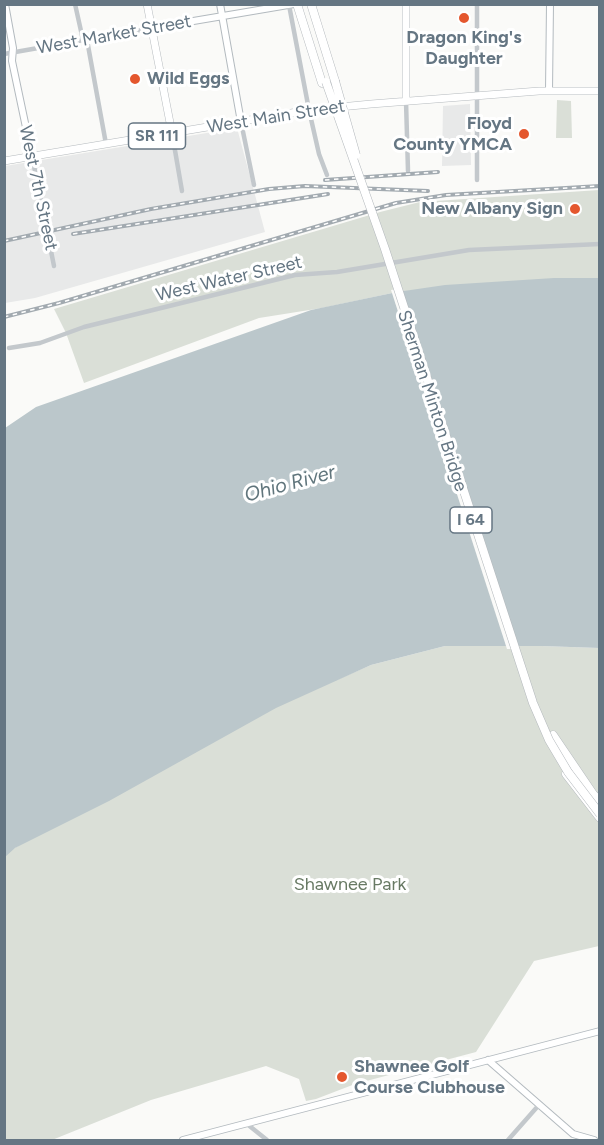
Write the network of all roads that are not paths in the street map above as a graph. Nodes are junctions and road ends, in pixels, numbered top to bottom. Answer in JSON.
{"nodes":[{"id":1,"x":5,"y":4,"type":"edge"},
{"id":2,"x":75,"y":4,"type":"edge"},
{"id":3,"x":147,"y":4,"type":"edge"},
{"id":4,"x":220,"y":4,"type":"edge"},
{"id":5,"x":311,"y":4,"type":"edge"},
{"id":6,"x":406,"y":4,"type":"edge"},
{"id":7,"x":477,"y":4,"type":"edge"},
{"id":8,"x":550,"y":4,"type":"edge"},
{"id":9,"x":295,"y":5,"type":"edge"},
{"id":10,"x":222,"y":16,"type":"junction"},
{"id":11,"x":152,"y":28,"type":"junction"},
{"id":12,"x":85,"y":40,"type":"junction"},
{"id":13,"x":13,"y":52,"type":"junction"},
{"id":14,"x":4,"y":54,"type":"edge"},
{"id":15,"x":324,"y":83,"type":"junction"},
{"id":16,"x":546,"y":91,"type":"junction"},
{"id":17,"x":600,"y":91,"type":"edge"},
{"id":18,"x":476,"y":96,"type":"junction"},
{"id":19,"x":406,"y":101,"type":"junction"},
{"id":20,"x":309,"y":110,"type":"junction"},
{"id":21,"x":241,"y":122,"type":"junction"},
{"id":22,"x":172,"y":133,"type":"junction"},
{"id":23,"x":106,"y":144,"type":"junction"},
{"id":24,"x":32,"y":156,"type":"junction"},
{"id":25,"x":4,"y":161,"type":"edge"},
{"id":26,"x":408,"y":171,"type":"dead end"},
{"id":27,"x":327,"y":175,"type":"dead end"},
{"id":28,"x":477,"y":180,"type":"dead end"},
{"id":29,"x":254,"y":185,"type":"dead end"},
{"id":30,"x":182,"y":191,"type":"dead end"},
{"id":31,"x":600,"y":244,"type":"edge"},
{"id":32,"x":54,"y":266,"type":"dead end"},
{"id":33,"x":9,"y":348,"type":"dead end"},
{"id":34,"x":600,"y":801,"type":"edge"},
{"id":35,"x":600,"y":816,"type":"edge"},
{"id":36,"x":600,"y":1031,"type":"edge"},
{"id":37,"x":488,"y":1060,"type":"junction"},
{"id":38,"x":538,"y":1106,"type":"junction"},
{"id":39,"x":248,"y":1124,"type":"junction"},
{"id":40,"x":575,"y":1137,"type":"edge"},
{"id":41,"x":183,"y":1140,"type":"edge"},
{"id":42,"x":267,"y":1140,"type":"edge"},
{"id":43,"x":508,"y":1140,"type":"edge"},
{"id":44,"x":594,"y":1140,"type":"edge"}],
"edges":[{"from":1,"to":13,"type":"street","name":"West 7th Street"},
{"from":2,"to":12,"type":"street"},
{"from":3,"to":11,"type":"main road"},
{"from":4,"to":10,"type":"street"},
{"from":5,"to":34,"type":"highway","name":"Sherman Minton Bridge","number":"I 64","bridge":true},
{"from":6,"to":19,"type":"main road"},
{"from":7,"to":18,"type":"street"},
{"from":8,"to":16,"type":"street"},
{"from":9,"to":10,"type":"street","name":"West Market Street"},
{"from":9,"to":15,"type":"highway","number":"I 64"},
{"from":9,"to":20,"type":"street"},
{"from":10,"to":11,"type":"street","name":"West Market Street"},
{"from":10,"to":21,"type":"street"},
{"from":11,"to":12,"type":"street","name":"West Market Street"},
{"from":11,"to":22,"type":"main road"},
{"from":12,"to":13,"type":"street","name":"West Market Street"},
{"from":12,"to":23,"type":"street"},
{"from":13,"to":14,"type":"street","name":"West Market Street"},
{"from":13,"to":24,"type":"street","name":"West 7th Street"},
{"from":15,"to":35,"type":"highway","bridge":true},
{"from":15,"to":35,"type":"highway","name":"Sherman Minton Bridge","number":"I 64","bridge":true},
{"from":16,"to":17,"type":"main road","name":"West Main Street"},
{"from":16,"to":18,"type":"main road","name":"West Main Street","number":"SR 111"},
{"from":18,"to":19,"type":"main road","name":"West Main Street","number":"SR 111"},
{"from":18,"to":28,"type":"street"},
{"from":19,"to":20,"type":"main road","name":"West Main Street","number":"SR 111"},
{"from":19,"to":26,"type":"street"},
{"from":20,"to":21,"type":"main road","name":"West Main Street","number":"SR 111"},
{"from":20,"to":27,"type":"street"},
{"from":21,"to":22,"type":"main road","name":"West Main Street","number":"SR 111"},
{"from":21,"to":29,"type":"street"},
{"from":22,"to":23,"type":"main road","name":"West Main Street","number":"SR 111"},
{"from":22,"to":30,"type":"street"},
{"from":23,"to":24,"type":"main road","name":"West Main Street","number":"SR 111"},
{"from":24,"to":25,"type":"main road","name":"West Main Street","number":"SR 111"},
{"from":24,"to":32,"type":"street","name":"West 7th Street"},
{"from":31,"to":33,"type":"street","name":"West Water Street"},
{"from":36,"to":37,"type":"street"},
{"from":37,"to":38,"type":"street"},
{"from":37,"to":39,"type":"street"},
{"from":38,"to":40,"type":"street"},
{"from":38,"to":43,"type":"street"},
{"from":39,"to":41,"type":"street"},
{"from":39,"to":42,"type":"street"},
{"from":40,"to":44,"type":"street"}]}
